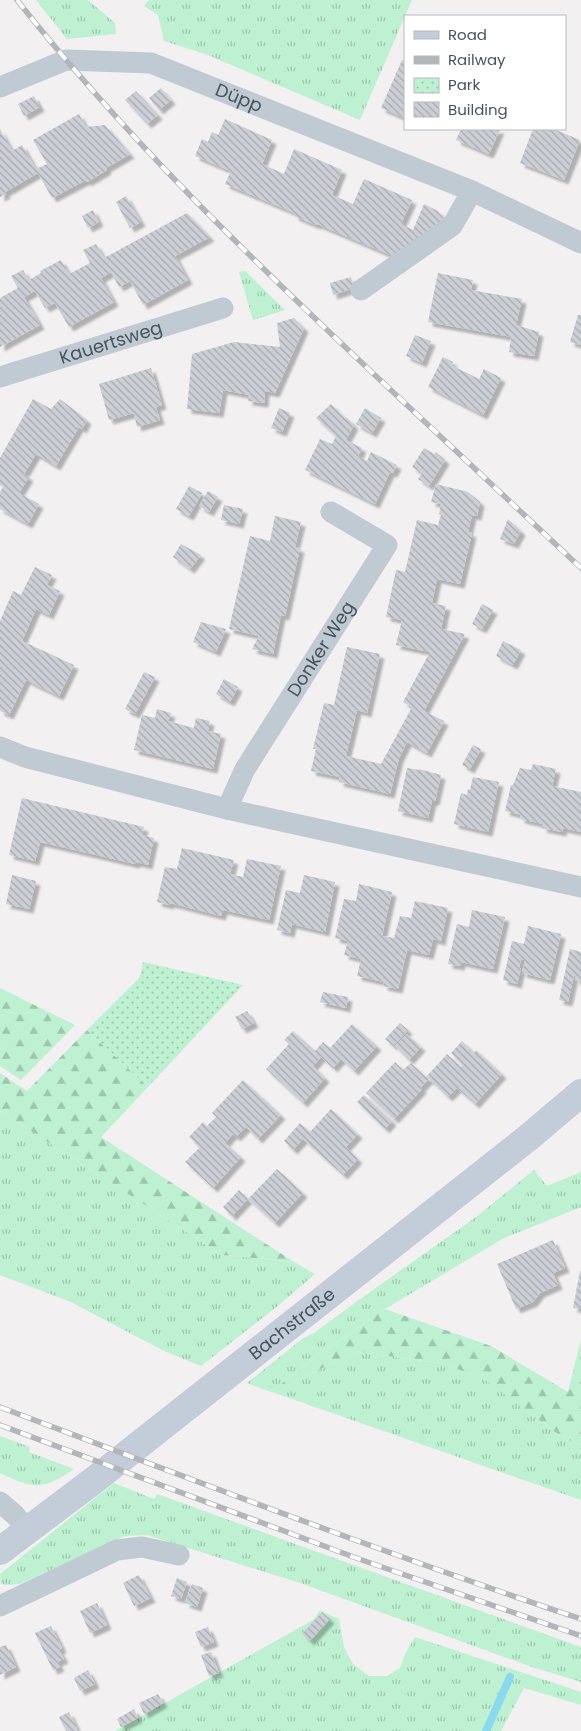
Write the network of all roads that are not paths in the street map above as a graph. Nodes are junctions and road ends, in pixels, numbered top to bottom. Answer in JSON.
{"nodes":[{"id":1,"x":0,"y":87,"type":"edge"},
{"id":2,"x":472,"y":191,"type":"junction"},
{"id":3,"x":581,"y":243,"type":"edge"},
{"id":4,"x":361,"y":290,"type":"dead end"},
{"id":5,"x":222,"y":308,"type":"dead end"},
{"id":6,"x":0,"y":376,"type":"edge"},
{"id":7,"x":331,"y":512,"type":"dead end"},
{"id":8,"x":0,"y":747,"type":"edge"},
{"id":9,"x":227,"y":809,"type":"junction"},
{"id":10,"x":581,"y":887,"type":"edge"},
{"id":11,"x":581,"y":1093,"type":"edge"},
{"id":12,"x":0,"y":1502,"type":"edge"},
{"id":13,"x":28,"y":1531,"type":"junction"},
{"id":14,"x":0,"y":1551,"type":"edge"},
{"id":15,"x":179,"y":1555,"type":"dead end"},
{"id":16,"x":0,"y":1606,"type":"edge"}],
"edges":[{"from":1,"to":2,"type":"street","name":"Düpp"},
{"from":2,"to":3,"type":"street","name":"Düpp"},
{"from":2,"to":4,"type":"street"},
{"from":5,"to":6,"type":"street","name":"Kauertsweg"},
{"from":7,"to":9,"type":"street","name":"Donker Weg"},
{"from":8,"to":9,"type":"street"},
{"from":9,"to":10,"type":"street"},
{"from":11,"to":13,"type":"street","name":"Bachstraße"},
{"from":12,"to":13,"type":"street"},
{"from":13,"to":14,"type":"street","name":"Bachstraße"},
{"from":15,"to":16,"type":"street"}]}
